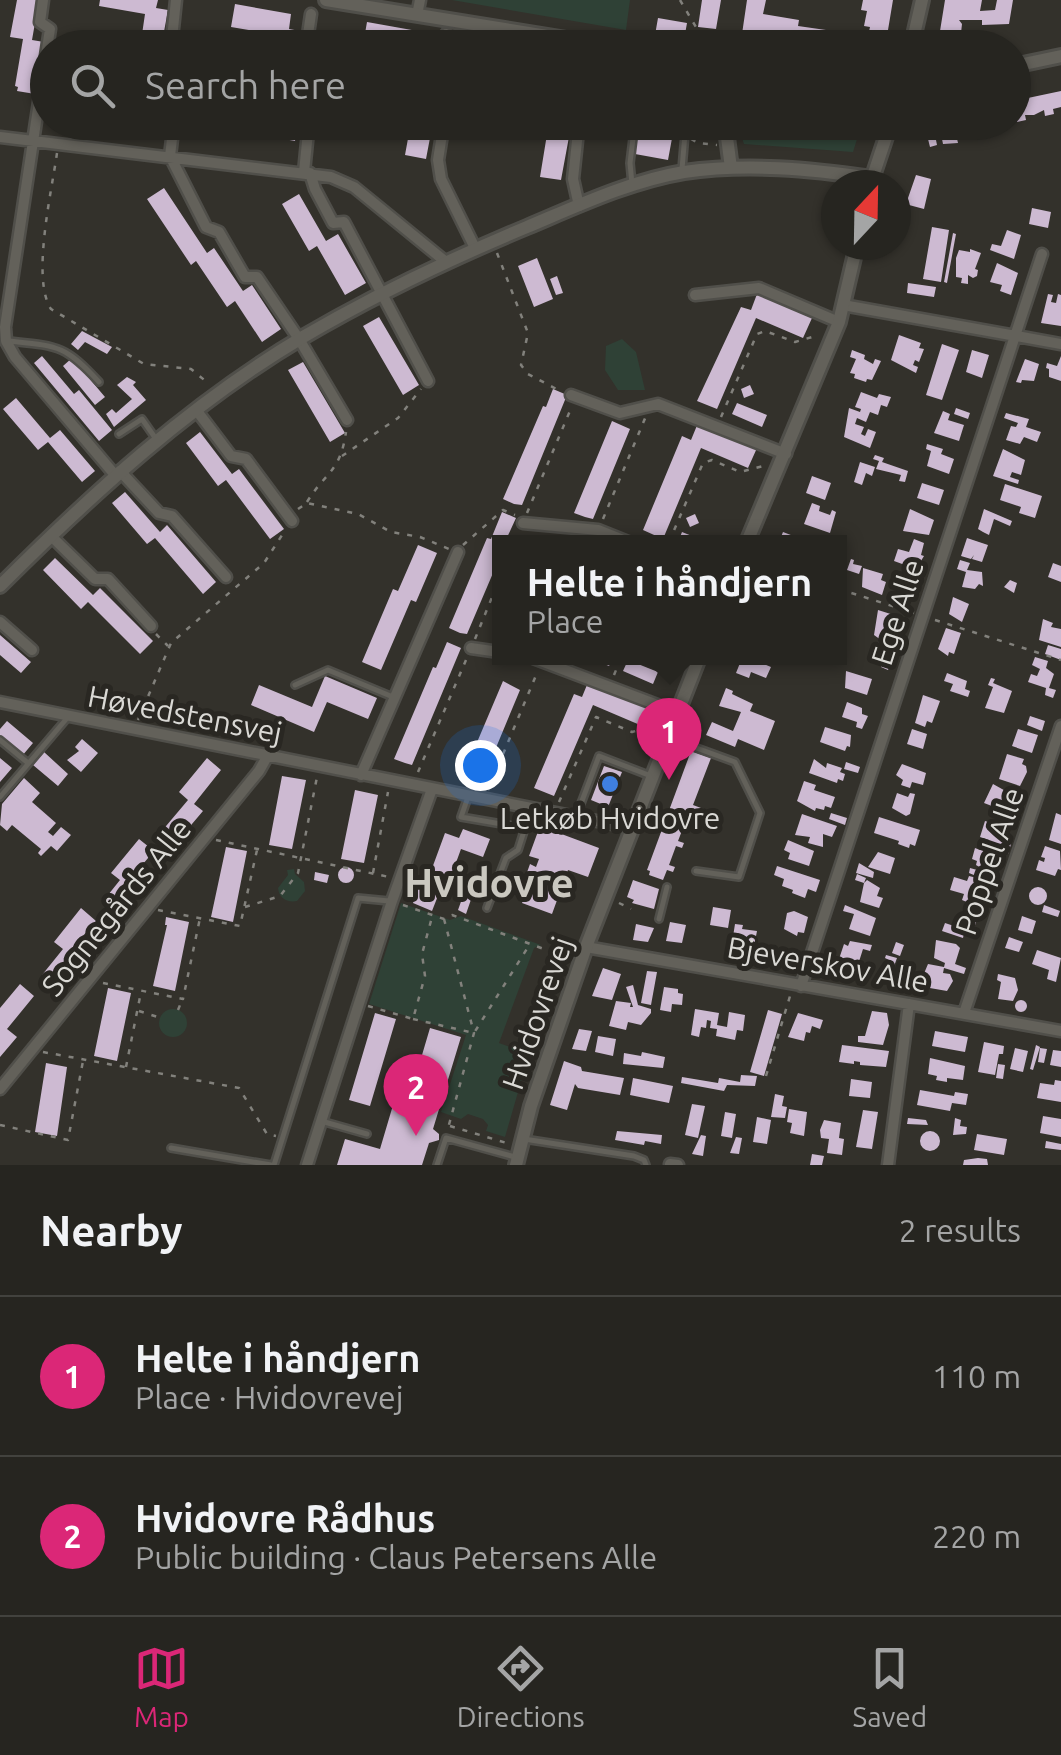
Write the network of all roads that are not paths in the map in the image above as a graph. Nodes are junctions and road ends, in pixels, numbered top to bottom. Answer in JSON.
{"nodes":[{"id":1,"x":43,"y":0,"type":"edge"},
{"id":2,"x":176,"y":0,"type":"edge"},
{"id":3,"x":326,"y":0,"type":"edge"},
{"id":4,"x":420,"y":0,"type":"edge"},
{"id":5,"x":922,"y":0,"type":"edge"},
{"id":6,"x":311,"y":14,"type":"dead end"},
{"id":7,"x":417,"y":15,"type":"junction"},
{"id":8,"x":50,"y":30,"type":"edge"},
{"id":9,"x":173,"y":30,"type":"edge"},
{"id":10,"x":309,"y":30,"type":"edge"},
{"id":11,"x":510,"y":30,"type":"edge"},
{"id":12,"x":916,"y":30,"type":"edge"},
{"id":13,"x":1061,"y":56,"type":"edge"},
{"id":14,"x":1031,"y":62,"type":"edge"},
{"id":15,"x":0,"y":137,"type":"edge"},
{"id":16,"x":30,"y":140,"type":"edge"},
{"id":17,"x":33,"y":140,"type":"joint"},
{"id":18,"x":172,"y":140,"type":"edge"},
{"id":19,"x":308,"y":140,"type":"edge"},
{"id":20,"x":441,"y":140,"type":"edge"},
{"id":21,"x":577,"y":140,"type":"edge"},
{"id":22,"x":633,"y":140,"type":"edge"},
{"id":23,"x":685,"y":140,"type":"edge"},
{"id":24,"x":727,"y":140,"type":"edge"},
{"id":25,"x":885,"y":140,"type":"edge"},
{"id":26,"x":170,"y":156,"type":"junction"},
{"id":27,"x":730,"y":168,"type":"junction"},
{"id":28,"x":875,"y":170,"type":"edge"},
{"id":29,"x":307,"y":172,"type":"junction"},
{"id":30,"x":682,"y":172,"type":"junction"},
{"id":31,"x":821,"y":173,"type":"edge"},
{"id":32,"x":632,"y":186,"type":"junction"},
{"id":33,"x":579,"y":206,"type":"junction"},
{"id":34,"x":475,"y":248,"type":"junction"},
{"id":35,"x":1042,"y":254,"type":"dead end"},
{"id":36,"x":854,"y":260,"type":"edge"},
{"id":37,"x":446,"y":262,"type":"junction"},
{"id":38,"x":382,"y":293,"type":"junction"},
{"id":39,"x":695,"y":295,"type":"dead end"},
{"id":40,"x":844,"y":305,"type":"junction"},
{"id":41,"x":837,"y":326,"type":"junction"},
{"id":42,"x":3,"y":327,"type":"edge"},
{"id":43,"x":1014,"y":336,"type":"junction"},
{"id":44,"x":300,"y":339,"type":"junction"},
{"id":45,"x":6,"y":341,"type":"junction"},
{"id":46,"x":1061,"y":344,"type":"edge"},
{"id":47,"x":428,"y":381,"type":"road end"},
{"id":48,"x":99,"y":382,"type":"dead end"},
{"id":49,"x":571,"y":395,"type":"road end"},
{"id":50,"x":196,"y":412,"type":"junction"},
{"id":51,"x":348,"y":420,"type":"road end"},
{"id":52,"x":119,"y":434,"type":"dead end"},
{"id":53,"x":157,"y":441,"type":"junction"},
{"id":54,"x":785,"y":457,"type":"junction"},
{"id":55,"x":118,"y":473,"type":"junction"},
{"id":56,"x":292,"y":521,"type":"road end"},
{"id":57,"x":524,"y":521,"type":"road end"},
{"id":58,"x":610,"y":535,"type":"edge"},
{"id":59,"x":751,"y":535,"type":"edge"},
{"id":60,"x":50,"y":536,"type":"junction"},
{"id":61,"x":458,"y":552,"type":"road end"},
{"id":62,"x":226,"y":577,"type":"dead end"},
{"id":63,"x":0,"y":586,"type":"edge"},
{"id":64,"x":0,"y":622,"type":"edge"},
{"id":65,"x":151,"y":626,"type":"road end"},
{"id":66,"x":471,"y":648,"type":"road end"},
{"id":67,"x":32,"y":650,"type":"dead end"},
{"id":68,"x":492,"y":651,"type":"edge"},
{"id":69,"x":556,"y":665,"type":"edge"},
{"id":70,"x":696,"y":665,"type":"edge"},
{"id":71,"x":294,"y":685,"type":"dead end"},
{"id":72,"x":394,"y":698,"type":"junction"},
{"id":73,"x":0,"y":702,"type":"edge"},
{"id":74,"x":676,"y":712,"type":"junction"},
{"id":75,"x":68,"y":717,"type":"junction"},
{"id":76,"x":1061,"y":726,"type":"edge"},
{"id":77,"x":666,"y":738,"type":"junction"},
{"id":78,"x":0,"y":740,"type":"edge"},
{"id":79,"x":268,"y":755,"type":"junction"},
{"id":80,"x":28,"y":763,"type":"junction"},
{"id":81,"x":361,"y":775,"type":"junction"},
{"id":82,"x":652,"y":776,"type":"junction"},
{"id":83,"x":432,"y":789,"type":"junction"},
{"id":84,"x":468,"y":796,"type":"junction"},
{"id":85,"x":0,"y":797,"type":"edge"},
{"id":86,"x":536,"y":810,"type":"junction"},
{"id":87,"x":576,"y":817,"type":"junction"},
{"id":88,"x":525,"y":828,"type":"junction"},
{"id":89,"x":632,"y":828,"type":"junction"},
{"id":90,"x":696,"y":871,"type":"dead end"},
{"id":91,"x":667,"y":887,"type":"dead end"},
{"id":92,"x":392,"y":901,"type":"junction"},
{"id":93,"x":487,"y":908,"type":"dead end"},
{"id":94,"x":659,"y":919,"type":"dead end"},
{"id":95,"x":586,"y":947,"type":"junction"},
{"id":96,"x":796,"y":985,"type":"junction"},
{"id":97,"x":909,"y":1004,"type":"junction"},
{"id":98,"x":964,"y":1012,"type":"junction"},
{"id":99,"x":1061,"y":1031,"type":"edge"},
{"id":100,"x":0,"y":1089,"type":"edge"},
{"id":101,"x":321,"y":1121,"type":"junction"},
{"id":102,"x":367,"y":1134,"type":"dead end"},
{"id":103,"x":170,"y":1148,"type":"dead end"},
{"id":104,"x":519,"y":1152,"type":"edge"},
{"id":105,"x":670,"y":1164,"type":"edge"},
{"id":106,"x":273,"y":1165,"type":"edge"},
{"id":107,"x":307,"y":1165,"type":"edge"},
{"id":108,"x":437,"y":1165,"type":"edge"},
{"id":109,"x":646,"y":1165,"type":"edge"},
{"id":110,"x":678,"y":1165,"type":"edge"},
{"id":111,"x":888,"y":1165,"type":"edge"}],
"edges":[{"from":1,"to":8,"type":"street"},
{"from":2,"to":9,"type":"street"},
{"from":3,"to":7,"type":"street"},
{"from":4,"to":7,"type":"street"},
{"from":5,"to":12,"type":"street"},
{"from":6,"to":10,"type":"street"},
{"from":7,"to":11,"type":"street"},
{"from":13,"to":14,"type":"street"},
{"from":15,"to":16,"type":"street"},
{"from":17,"to":26,"type":"street"},
{"from":17,"to":42,"type":"street"},
{"from":18,"to":26,"type":"street"},
{"from":19,"to":29,"type":"street"},
{"from":20,"to":34,"type":"street"},
{"from":21,"to":33,"type":"street"},
{"from":22,"to":32,"type":"lane"},
{"from":23,"to":30,"type":"lane"},
{"from":24,"to":27,"type":"street"},
{"from":25,"to":28,"type":"street"},
{"from":26,"to":29,"type":"street"},
{"from":26,"to":44,"type":"street"},
{"from":27,"to":30,"type":"street"},
{"from":27,"to":31,"type":"street"},
{"from":29,"to":37,"type":"street"},
{"from":29,"to":38,"type":"street"},
{"from":30,"to":32,"type":"street"},
{"from":32,"to":33,"type":"street"},
{"from":33,"to":34,"type":"street"},
{"from":34,"to":37,"type":"street"},
{"from":35,"to":43,"type":"street","name":"Ege Alle"},
{"from":36,"to":40,"type":"street"},
{"from":37,"to":38,"type":"street"},
{"from":38,"to":44,"type":"street"},
{"from":38,"to":47,"type":"street"},
{"from":39,"to":41,"type":"street"},
{"from":40,"to":41,"type":"street"},
{"from":40,"to":43,"type":"street"},
{"from":41,"to":54,"type":"street"},
{"from":42,"to":45,"type":"street"},
{"from":43,"to":46,"type":"street"},
{"from":43,"to":96,"type":"street","name":"Ege Alle"},
{"from":44,"to":50,"type":"street"},
{"from":44,"to":51,"type":"street"},
{"from":45,"to":48,"type":"lane"},
{"from":45,"to":55,"type":"street"},
{"from":49,"to":54,"type":"street"},
{"from":50,"to":53,"type":"street"},
{"from":50,"to":56,"type":"street"},
{"from":52,"to":53,"type":"lane"},
{"from":53,"to":55,"type":"street"},
{"from":54,"to":59,"type":"street"},
{"from":55,"to":60,"type":"street"},
{"from":55,"to":62,"type":"street"},
{"from":57,"to":58,"type":"street"},
{"from":60,"to":63,"type":"street"},
{"from":60,"to":65,"type":"street"},
{"from":61,"to":72,"type":"street"},
{"from":64,"to":67,"type":"street"},
{"from":66,"to":68,"type":"street"},
{"from":69,"to":74,"type":"street"},
{"from":70,"to":74,"type":"street","name":"Hvidovrevej"},
{"from":71,"to":72,"type":"lane"},
{"from":72,"to":81,"type":"street"},
{"from":73,"to":75,"type":"street","name":"Høvedstensvej"},
{"from":74,"to":77,"type":"street","name":"Hvidovrevej"},
{"from":75,"to":79,"type":"street","name":"Høvedstensvej"},
{"from":75,"to":80,"type":"lane"},
{"from":76,"to":98,"type":"street","name":"Poppel Alle"},
{"from":77,"to":82,"type":"street","name":"Hvidovrevej"},
{"from":77,"to":90,"type":"lane"},
{"from":78,"to":80,"type":"lane"},
{"from":79,"to":81,"type":"street","name":"Høvedstensvej"},
{"from":79,"to":100,"type":"street","name":"Sognegårds Alle"},
{"from":80,"to":85,"type":"lane"},
{"from":81,"to":83,"type":"street","name":"Høvedstensvej"},
{"from":82,"to":87,"type":"lane"},
{"from":82,"to":89,"type":"street","name":"Hvidovrevej"},
{"from":83,"to":84,"type":"street","name":"Høvedstensvej"},
{"from":83,"to":92,"type":"street"},
{"from":84,"to":86,"type":"street","name":"Høvedstensvej"},
{"from":84,"to":88,"type":"lane"},
{"from":86,"to":87,"type":"street","name":"Høvedstensvej"},
{"from":86,"to":88,"type":"lane"},
{"from":87,"to":89,"type":"street","name":"Høvedstensvej"},
{"from":88,"to":93,"type":"lane"},
{"from":89,"to":95,"type":"street","name":"Hvidovrevej"},
{"from":91,"to":94,"type":"lane"},
{"from":92,"to":101,"type":"street"},
{"from":92,"to":106,"type":"lane"},
{"from":95,"to":96,"type":"street","name":"Bjeverskov Alle"},
{"from":95,"to":104,"type":"street","name":"Hvidovrevej"},
{"from":96,"to":97,"type":"street","name":"Bjeverskov Alle"},
{"from":97,"to":98,"type":"street","name":"Bjeverskov Alle"},
{"from":97,"to":111,"type":"street"},
{"from":98,"to":99,"type":"street","name":"Bjeverskov Alle"},
{"from":101,"to":102,"type":"lane"},
{"from":101,"to":107,"type":"street"},
{"from":103,"to":106,"type":"lane"},
{"from":104,"to":108,"type":"lane"},
{"from":104,"to":109,"type":"lane"},
{"from":105,"to":110,"type":"street"}]}
